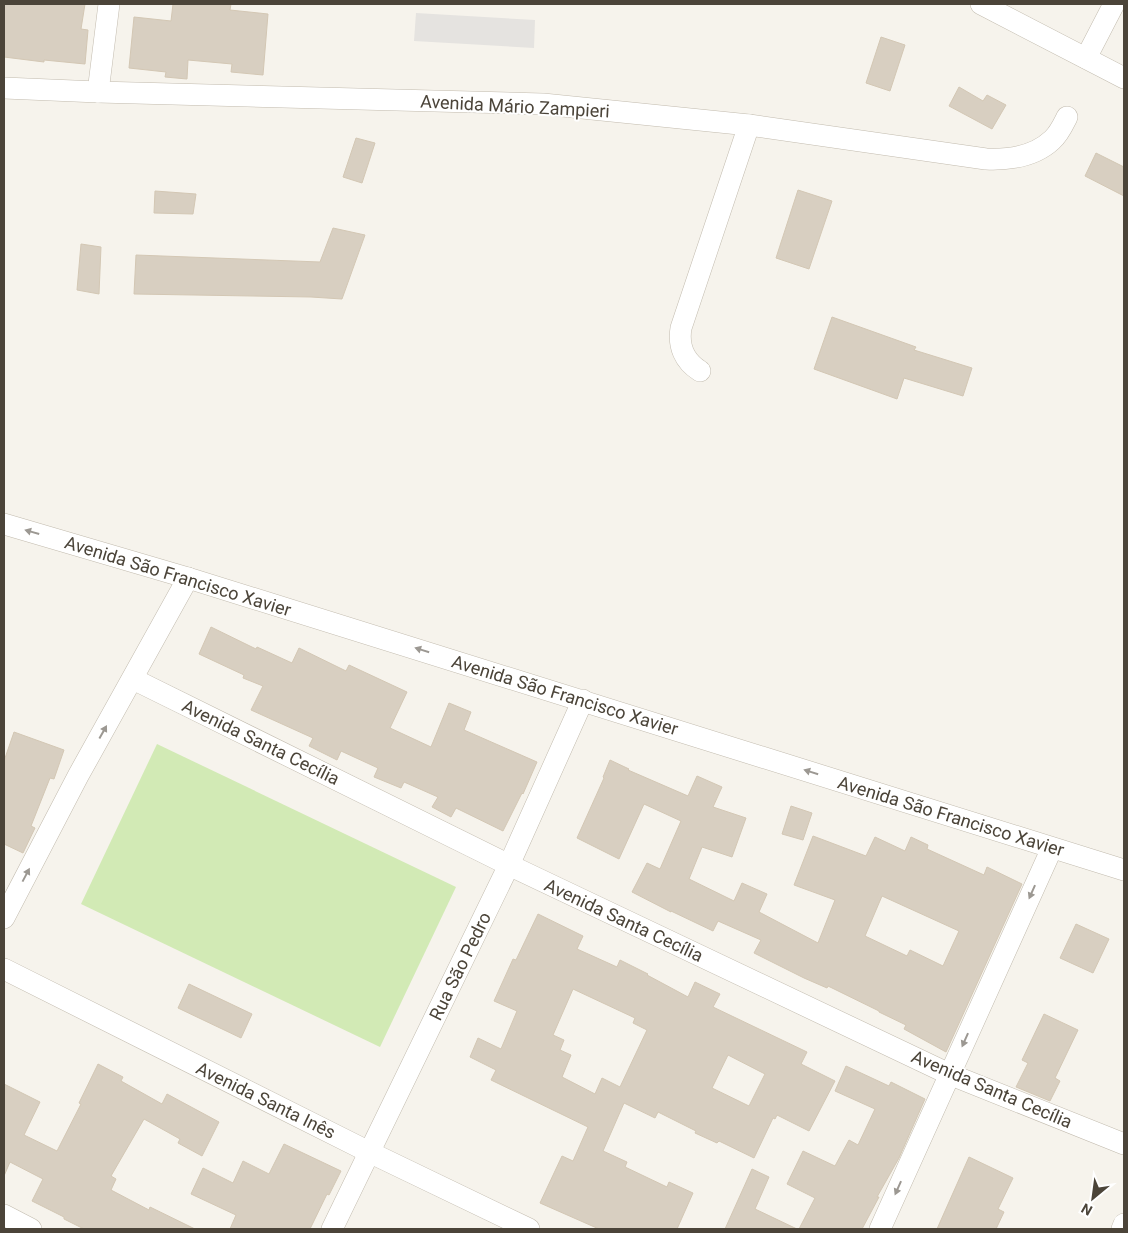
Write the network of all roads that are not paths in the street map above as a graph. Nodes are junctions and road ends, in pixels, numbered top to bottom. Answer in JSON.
{"nodes":[{"id":1,"x":109,"y":4,"type":"edge"},
{"id":2,"x":981,"y":4,"type":"edge"},
{"id":3,"x":1114,"y":4,"type":"edge"},
{"id":4,"x":1086,"y":58,"type":"junction"},
{"id":5,"x":1124,"y":78,"type":"edge"},
{"id":6,"x":4,"y":88,"type":"edge"},
{"id":7,"x":98,"y":92,"type":"junction"},
{"id":8,"x":1067,"y":117,"type":"dead end"},
{"id":9,"x":749,"y":125,"type":"junction"},
{"id":10,"x":700,"y":371,"type":"dead end"},
{"id":11,"x":4,"y":524,"type":"edge"},
{"id":12,"x":188,"y":578,"type":"junction"},
{"id":13,"x":132,"y":679,"type":"junction"},
{"id":14,"x":583,"y":700,"type":"junction"},
{"id":15,"x":1052,"y":848,"type":"junction"},
{"id":16,"x":509,"y":865,"type":"junction"},
{"id":17,"x":1124,"y":870,"type":"edge"},
{"id":18,"x":4,"y":918,"type":"edge"},
{"id":19,"x":4,"y":969,"type":"edge"},
{"id":20,"x":950,"y":1074,"type":"junction"},
{"id":21,"x":1124,"y":1144,"type":"edge"},
{"id":22,"x":369,"y":1152,"type":"junction"},
{"id":23,"x":4,"y":1215,"type":"edge"},
{"id":24,"x":1124,"y":1224,"type":"edge"},
{"id":25,"x":32,"y":1229,"type":"edge"},
{"id":26,"x":332,"y":1229,"type":"edge"},
{"id":27,"x":529,"y":1229,"type":"edge"},
{"id":28,"x":880,"y":1229,"type":"edge"},
{"id":29,"x":1122,"y":1229,"type":"edge"}],
"edges":[{"from":1,"to":7,"type":"street"},
{"from":2,"to":4,"type":"street"},
{"from":3,"to":4,"type":"street"},
{"from":4,"to":5,"type":"street"},
{"from":6,"to":7,"type":"street","name":"Avenida Mário Zampieri"},
{"from":7,"to":9,"type":"street","name":"Avenida Mário Zampieri"},
{"from":8,"to":9,"type":"street","name":"Avenida Mário Zampieri"},
{"from":9,"to":10,"type":"street"},
{"from":12,"to":11,"type":"street","name":"Avenida São Francisco Xavier","one_way":true},
{"from":12,"to":13,"type":"street"},
{"from":14,"to":12,"type":"street","name":"Avenida São Francisco Xavier","one_way":true},
{"from":13,"to":16,"type":"street","name":"Avenida Santa Cecília"},
{"from":18,"to":13,"type":"street","one_way":true},
{"from":15,"to":14,"type":"street","name":"Avenida São Francisco Xavier","one_way":true},
{"from":14,"to":16,"type":"street","name":"Rua São Pedro"},
{"from":15,"to":17,"type":"street","name":"Avenida São Francisco Xavier"},
{"from":15,"to":20,"type":"street","one_way":true},
{"from":16,"to":20,"type":"street","name":"Avenida Santa Cecília"},
{"from":16,"to":22,"type":"street","name":"Rua São Pedro"},
{"from":19,"to":22,"type":"street","name":"Avenida Santa Inês"},
{"from":20,"to":21,"type":"street","name":"Avenida Santa Cecília"},
{"from":20,"to":28,"type":"street","one_way":true},
{"from":22,"to":26,"type":"street","name":"Rua São Pedro"},
{"from":22,"to":27,"type":"street","name":"Avenida Santa Inês"},
{"from":23,"to":25,"type":"street"},
{"from":24,"to":29,"type":"street"}]}
